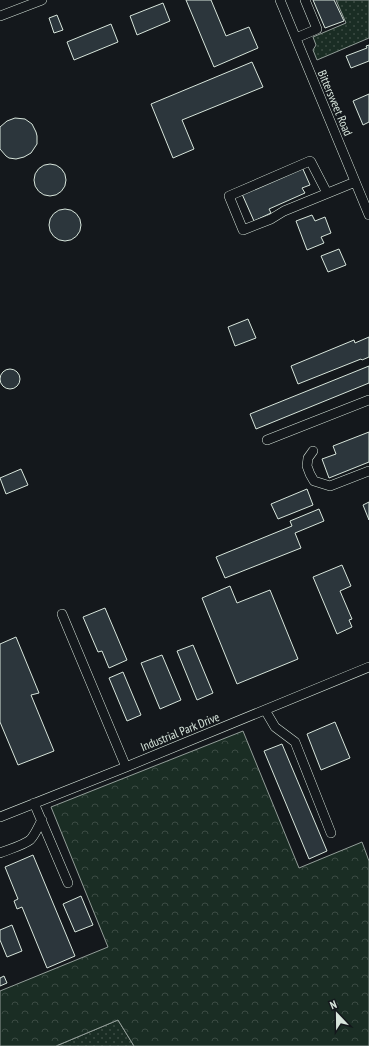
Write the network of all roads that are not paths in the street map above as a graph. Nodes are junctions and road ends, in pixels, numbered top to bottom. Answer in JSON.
{"nodes":[{"id":1,"x":42,"y":0,"type":"edge"},
{"id":2,"x":280,"y":0,"type":"edge"},
{"id":3,"x":305,"y":0,"type":"edge"},
{"id":4,"x":0,"y":16,"type":"edge"},
{"id":5,"x":296,"y":38,"type":"junction"},
{"id":6,"x":355,"y":182,"type":"junction"},
{"id":7,"x":327,"y":193,"type":"junction"},
{"id":8,"x":369,"y":215,"type":"edge"},
{"id":9,"x":369,"y":400,"type":"edge"},
{"id":10,"x":268,"y":440,"type":"dead end"},
{"id":11,"x":312,"y":451,"type":"dead end"},
{"id":12,"x":369,"y":471,"type":"edge"},
{"id":13,"x":62,"y":614,"type":"dead end"},
{"id":14,"x":368,"y":669,"type":"edge"},
{"id":15,"x":265,"y":710,"type":"junction"},
{"id":16,"x":126,"y":767,"type":"junction"},
{"id":17,"x":34,"y":803,"type":"junction"},
{"id":18,"x":0,"y":817,"type":"edge"},
{"id":19,"x":42,"y":820,"type":"junction"},
{"id":20,"x":331,"y":833,"type":"dead end"},
{"id":21,"x":0,"y":853,"type":"edge"},
{"id":22,"x":68,"y":883,"type":"dead end"}],
"edges":[{"from":1,"to":4,"type":"street"},
{"from":2,"to":5,"type":"street","name":"Bittersweet Road"},
{"from":3,"to":5,"type":"street"},
{"from":5,"to":6,"type":"street","name":"Bittersweet Road"},
{"from":6,"to":7,"type":"street"},
{"from":6,"to":8,"type":"street","name":"Bittersweet Road"},
{"from":7,"to":7,"type":"street"},
{"from":9,"to":10,"type":"street"},
{"from":11,"to":12,"type":"street"},
{"from":13,"to":16,"type":"street"},
{"from":14,"to":15,"type":"street","name":"Industrial Park Drive"},
{"from":15,"to":16,"type":"street","name":"Industrial Park Drive"},
{"from":15,"to":20,"type":"street"},
{"from":16,"to":17,"type":"street","name":"Industrial Park Drive"},
{"from":17,"to":18,"type":"street","name":"Industrial Park Drive"},
{"from":17,"to":19,"type":"street"},
{"from":19,"to":21,"type":"street"},
{"from":19,"to":22,"type":"street"}]}
